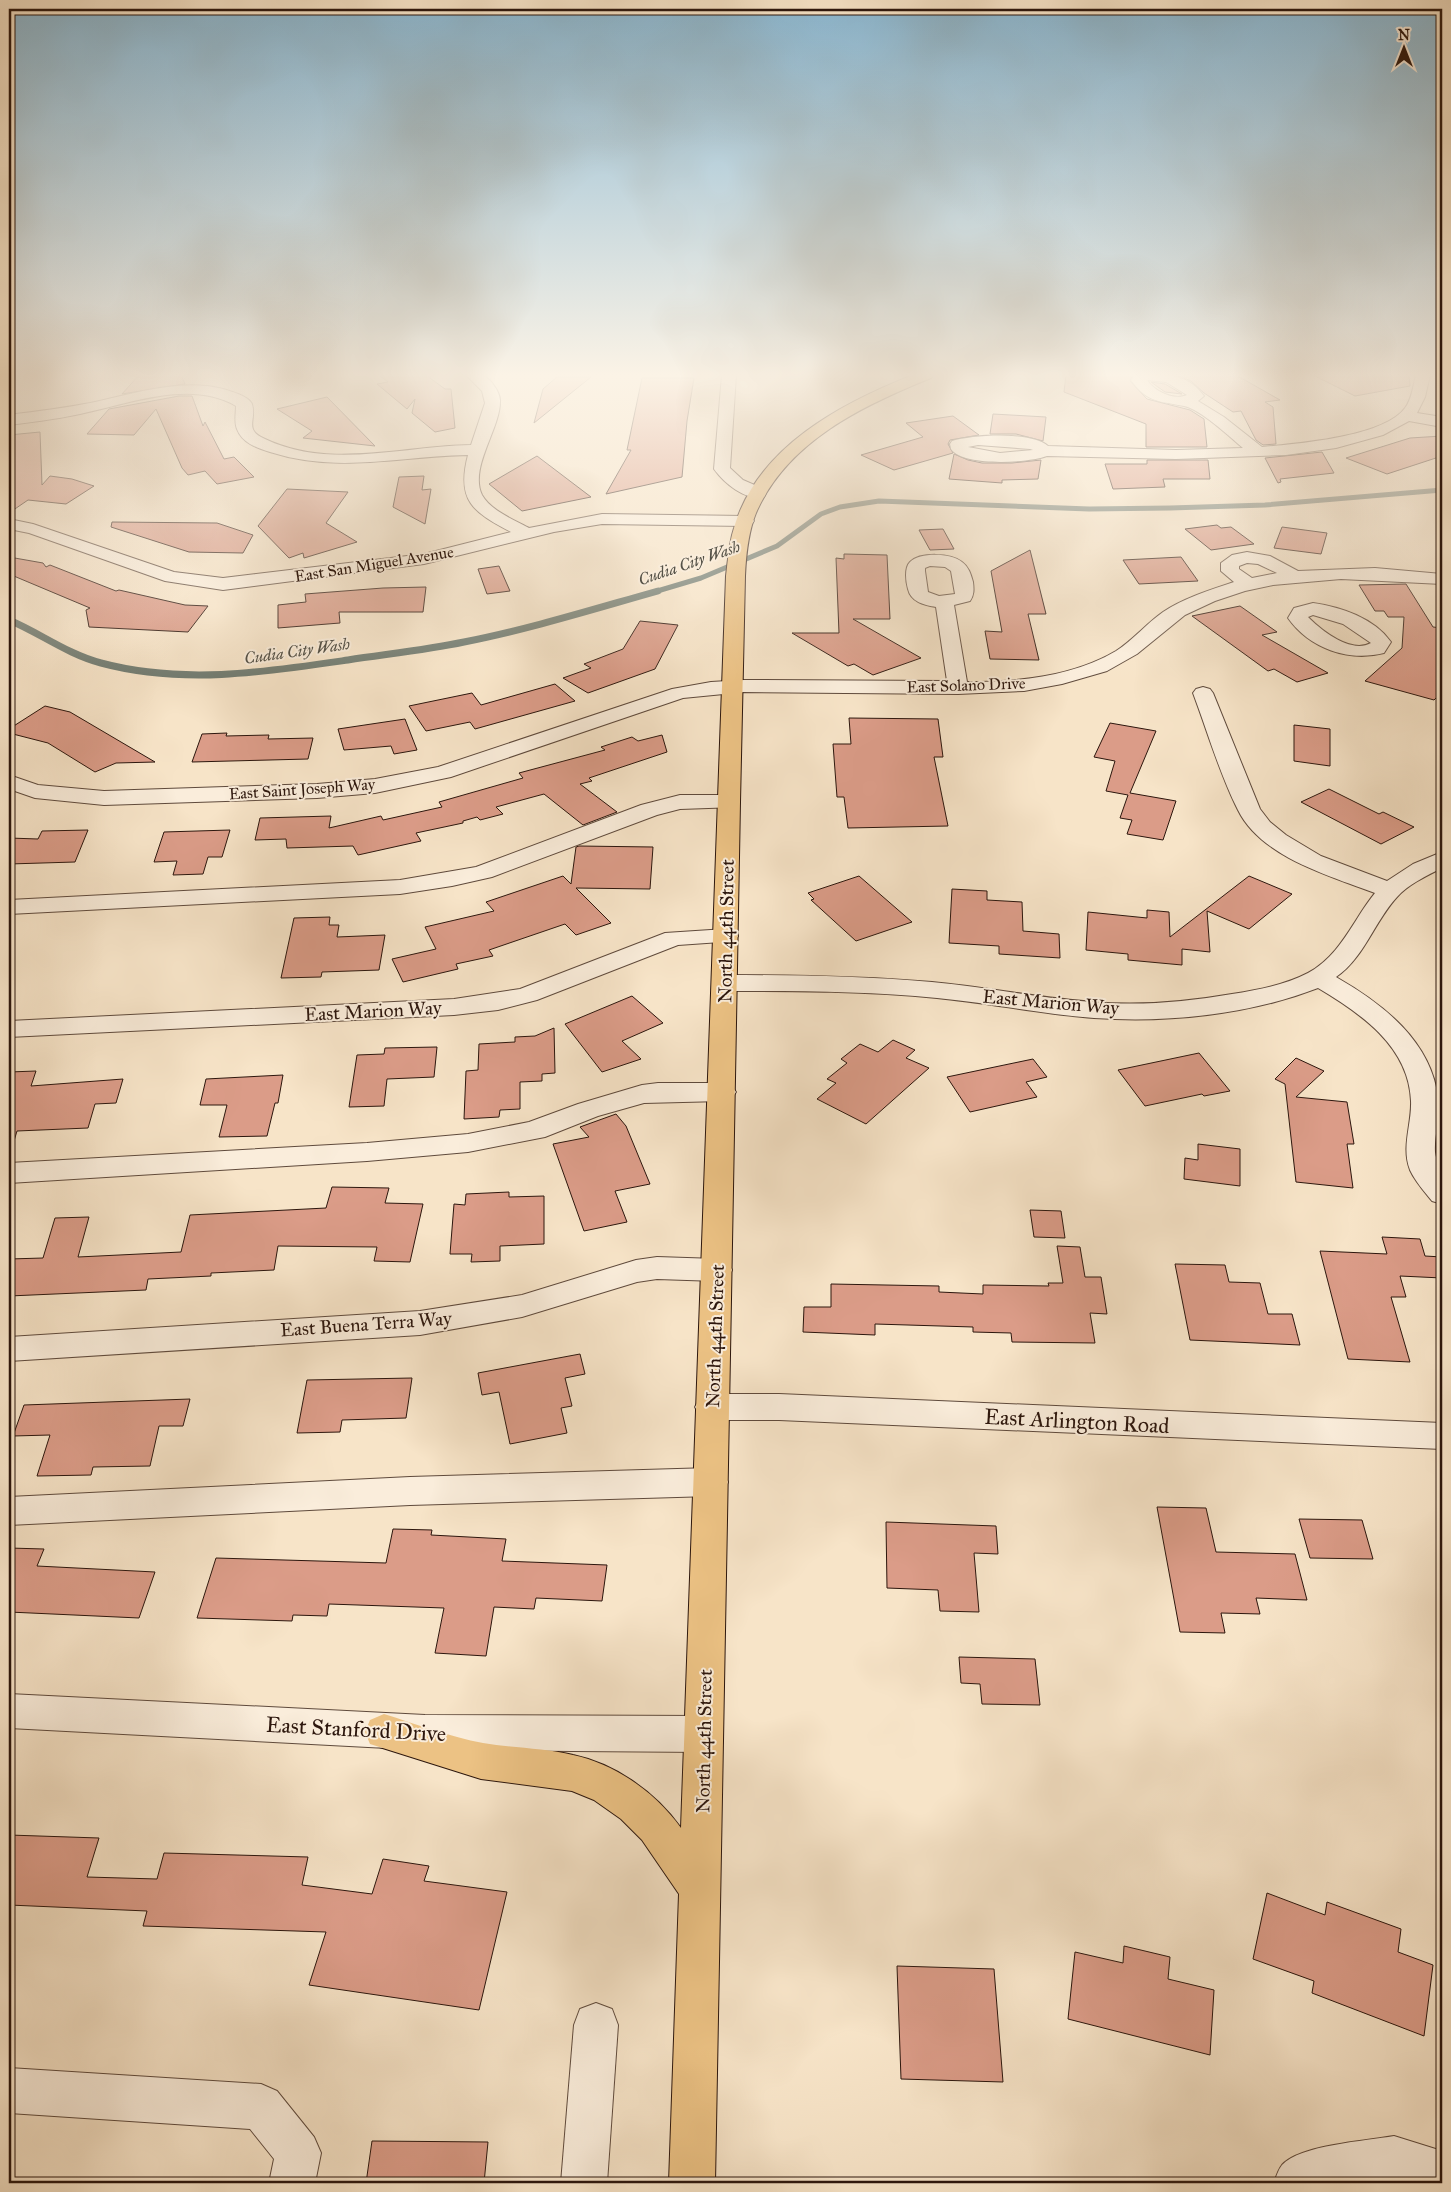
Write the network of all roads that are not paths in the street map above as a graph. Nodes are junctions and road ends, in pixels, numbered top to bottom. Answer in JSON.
{"nodes":[{"id":1,"x":471,"y":477,"type":"edge"},
{"id":2,"x":729,"y":477,"type":"edge"},
{"id":3,"x":770,"y":477,"type":"edge"},
{"id":4,"x":758,"y":493,"type":"junction"},
{"id":5,"x":745,"y":521,"type":"junction"},
{"id":6,"x":9,"y":524,"type":"edge"},
{"id":7,"x":527,"y":534,"type":"junction"},
{"id":8,"x":1295,"y":577,"type":"junction"},
{"id":9,"x":1442,"y":580,"type":"edge"},
{"id":10,"x":1271,"y":581,"type":"junction"},
{"id":11,"x":1249,"y":585,"type":"junction"},
{"id":12,"x":944,"y":601,"type":"dead end"},
{"id":13,"x":1310,"y":609,"type":"dead end"},
{"id":14,"x":733,"y":687,"type":"junction"},
{"id":15,"x":958,"y":688,"type":"junction"},
{"id":16,"x":1203,"y":693,"type":"dead end"},
{"id":17,"x":9,"y":782,"type":"edge"},
{"id":18,"x":729,"y":802,"type":"junction"},
{"id":19,"x":1442,"y":859,"type":"edge"},
{"id":20,"x":1390,"y":890,"type":"junction"},
{"id":21,"x":9,"y":907,"type":"edge"},
{"id":22,"x":726,"y":936,"type":"junction"},
{"id":23,"x":1319,"y":978,"type":"junction"},
{"id":24,"x":725,"y":983,"type":"junction"},
{"id":25,"x":9,"y":1029,"type":"edge"},
{"id":26,"x":722,"y":1092,"type":"junction"},
{"id":27,"x":9,"y":1173,"type":"edge"},
{"id":28,"x":1442,"y":1194,"type":"edge"},
{"id":29,"x":717,"y":1270,"type":"junction"},
{"id":30,"x":9,"y":1349,"type":"edge"},
{"id":31,"x":712,"y":1407,"type":"junction"},
{"id":32,"x":1442,"y":1436,"type":"edge"},
{"id":33,"x":710,"y":1482,"type":"junction"},
{"id":34,"x":9,"y":1511,"type":"edge"},
{"id":35,"x":9,"y":1711,"type":"edge"},
{"id":36,"x":384,"y":1732,"type":"junction"},
{"id":37,"x":704,"y":1734,"type":"junction"},
{"id":38,"x":700,"y":1889,"type":"junction"},
{"id":39,"x":596,"y":2025,"type":"dead end"},
{"id":40,"x":9,"y":2090,"type":"edge"},
{"id":41,"x":1442,"y":2174,"type":"edge"},
{"id":42,"x":292,"y":2183,"type":"edge"},
{"id":43,"x":584,"y":2183,"type":"edge"},
{"id":44,"x":692,"y":2183,"type":"edge"},
{"id":45,"x":1296,"y":2183,"type":"edge"}],
"edges":[{"from":1,"to":7,"type":"street"},
{"from":2,"to":4,"type":"street"},
{"from":3,"to":4,"type":"main road","name":"North 44th Street"},
{"from":4,"to":5,"type":"main road","name":"North 44th Street"},
{"from":5,"to":7,"type":"street","name":"East San Miguel Avenue"},
{"from":5,"to":14,"type":"main road","name":"North 44th Street"},
{"from":6,"to":7,"type":"street","name":"East San Miguel Avenue"},
{"from":8,"to":9,"type":"street","name":"East Solano Drive"},
{"from":8,"to":10,"type":"street","name":"East Solano Drive"},
{"from":8,"to":11,"type":"street"},
{"from":10,"to":11,"type":"street","name":"East Solano Drive"},
{"from":10,"to":13,"type":"street"},
{"from":11,"to":15,"type":"street","name":"East Solano Drive"},
{"from":12,"to":15,"type":"street"},
{"from":14,"to":15,"type":"street","name":"East Solano Drive"},
{"from":14,"to":17,"type":"street","name":"East Saint Joseph Way"},
{"from":14,"to":18,"type":"main road","name":"North 44th Street"},
{"from":16,"to":20,"type":"street"},
{"from":18,"to":21,"type":"street"},
{"from":18,"to":22,"type":"main road","name":"North 44th Street"},
{"from":19,"to":20,"type":"street","name":"East Marion Way"},
{"from":20,"to":23,"type":"street","name":"East Marion Way"},
{"from":22,"to":24,"type":"main road","name":"North 44th Street"},
{"from":22,"to":25,"type":"street","name":"East Marion Way"},
{"from":23,"to":24,"type":"street","name":"East Marion Way"},
{"from":23,"to":28,"type":"street"},
{"from":24,"to":26,"type":"main road","name":"North 44th Street"},
{"from":26,"to":27,"type":"street"},
{"from":26,"to":29,"type":"main road","name":"North 44th Street"},
{"from":29,"to":30,"type":"street","name":"East Buena Terra Way"},
{"from":29,"to":31,"type":"main road","name":"North 44th Street"},
{"from":31,"to":32,"type":"street","name":"East Arlington Road"},
{"from":31,"to":33,"type":"main road","name":"North 44th Street"},
{"from":33,"to":34,"type":"street"},
{"from":33,"to":37,"type":"main road","name":"North 44th Street"},
{"from":35,"to":36,"type":"street","name":"East Stanford Drive"},
{"from":36,"to":37,"type":"street","name":"East Stanford Drive"},
{"from":36,"to":38,"type":"main road"},
{"from":37,"to":38,"type":"main road","name":"North 44th Street"},
{"from":38,"to":44,"type":"main road","name":"North 44th Street"},
{"from":39,"to":43,"type":"street"},
{"from":40,"to":42,"type":"street"},
{"from":41,"to":45,"type":"street"}]}
